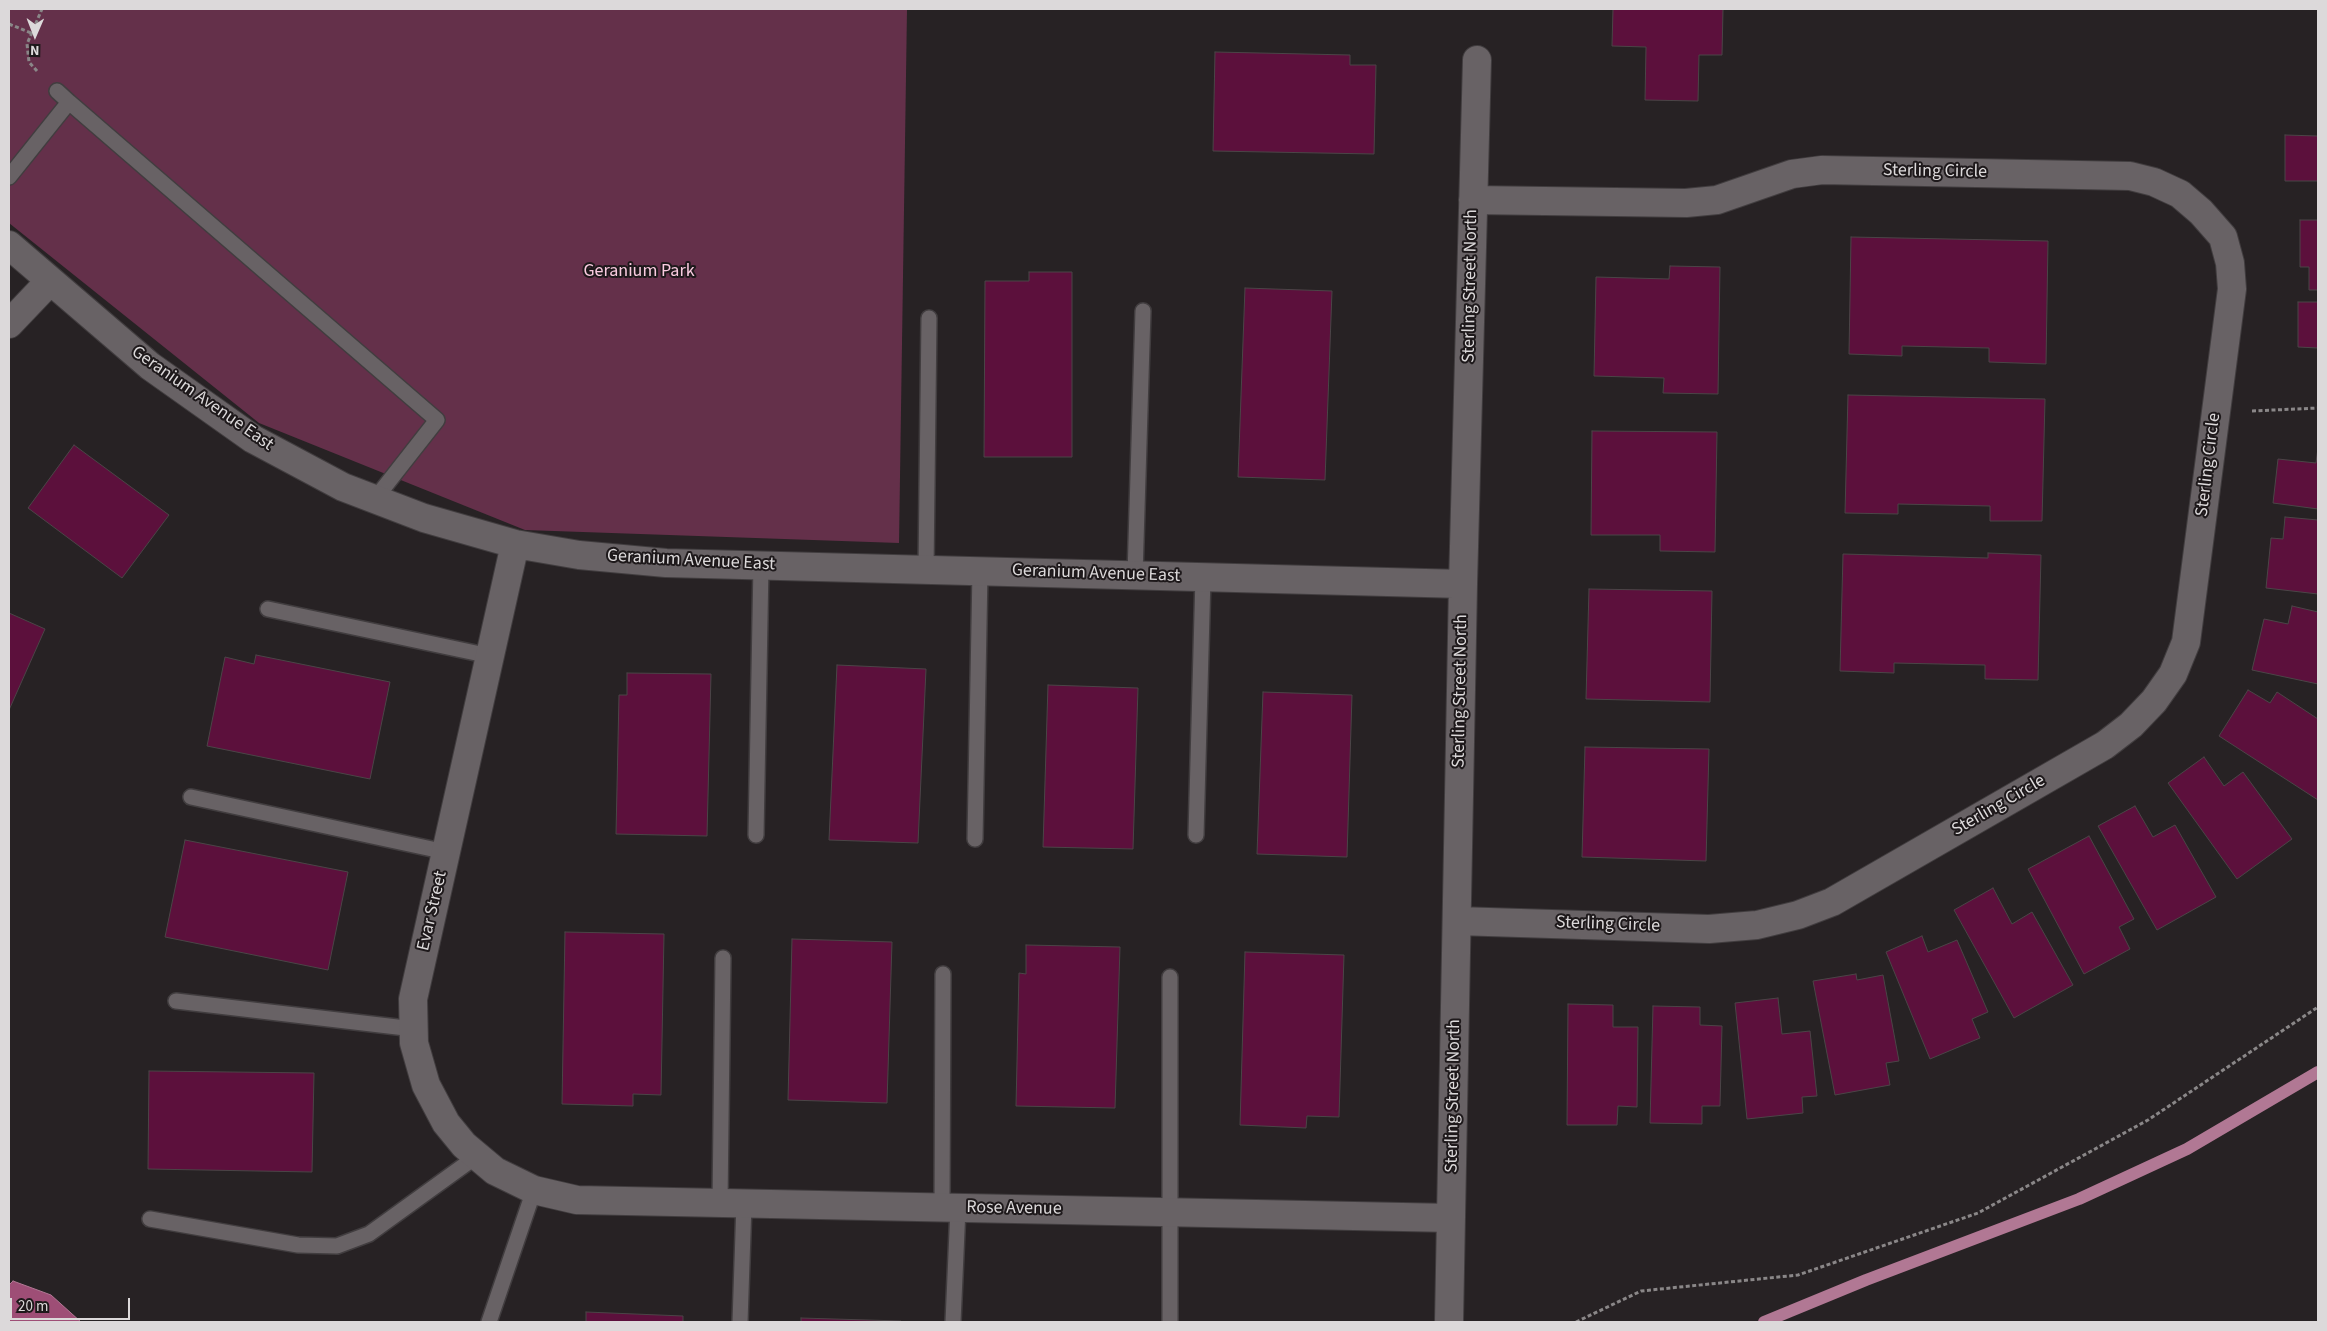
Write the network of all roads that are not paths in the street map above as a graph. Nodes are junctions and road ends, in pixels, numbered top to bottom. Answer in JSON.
{"nodes":[{"id":1,"x":1477,"y":60,"type":"dead end"},
{"id":2,"x":57,"y":91,"type":"road end"},
{"id":3,"x":69,"y":102,"type":"junction"},
{"id":4,"x":9,"y":177,"type":"edge"},
{"id":5,"x":1473,"y":200,"type":"junction"},
{"id":6,"x":9,"y":245,"type":"edge"},
{"id":7,"x":50,"y":281,"type":"junction"},
{"id":8,"x":1143,"y":311,"type":"dead end"},
{"id":9,"x":929,"y":318,"type":"dead end"},
{"id":10,"x":9,"y":324,"type":"edge"},
{"id":11,"x":374,"y":499,"type":"junction"},
{"id":12,"x":515,"y":544,"type":"junction"},
{"id":13,"x":761,"y":565,"type":"junction"},
{"id":14,"x":926,"y":570,"type":"junction"},
{"id":15,"x":980,"y":571,"type":"junction"},
{"id":16,"x":1136,"y":575,"type":"junction"},
{"id":17,"x":1203,"y":577,"type":"junction"},
{"id":18,"x":1463,"y":584,"type":"junction"},
{"id":19,"x":268,"y":609,"type":"dead end"},
{"id":20,"x":490,"y":656,"type":"junction"},
{"id":21,"x":191,"y":796,"type":"dead end"},
{"id":22,"x":756,"y":835,"type":"dead end"},
{"id":23,"x":1196,"y":835,"type":"dead end"},
{"id":24,"x":975,"y":839,"type":"dead end"},
{"id":25,"x":446,"y":852,"type":"junction"},
{"id":26,"x":1457,"y":921,"type":"junction"},
{"id":27,"x":723,"y":958,"type":"dead end"},
{"id":28,"x":943,"y":974,"type":"dead end"},
{"id":29,"x":1170,"y":977,"type":"dead end"},
{"id":30,"x":176,"y":1001,"type":"dead end"},
{"id":31,"x":414,"y":1029,"type":"junction"},
{"id":32,"x":477,"y":1156,"type":"junction"},
{"id":33,"x":534,"y":1190,"type":"junction"},
{"id":34,"x":577,"y":1200,"type":"joint"},
{"id":35,"x":732,"y":1203,"type":"junction"},
{"id":36,"x":950,"y":1207,"type":"junction"},
{"id":37,"x":1171,"y":1212,"type":"junction"},
{"id":38,"x":1451,"y":1218,"type":"junction"},
{"id":39,"x":150,"y":1219,"type":"dead end"},
{"id":40,"x":489,"y":1322,"type":"edge"},
{"id":41,"x":740,"y":1322,"type":"edge"},
{"id":42,"x":953,"y":1322,"type":"edge"},
{"id":43,"x":1170,"y":1322,"type":"edge"},
{"id":44,"x":1449,"y":1322,"type":"edge"}],
"edges":[{"from":1,"to":5,"type":"street","name":"Sterling Street North"},
{"from":2,"to":3,"type":"lane"},
{"from":3,"to":4,"type":"lane"},
{"from":3,"to":11,"type":"lane"},
{"from":5,"to":18,"type":"street","name":"Sterling Street North"},
{"from":5,"to":26,"type":"street","name":"Sterling Circle"},
{"from":6,"to":7,"type":"street","name":"Geranium Avenue East"},
{"from":7,"to":10,"type":"street"},
{"from":7,"to":11,"type":"street","name":"Geranium Avenue East"},
{"from":8,"to":16,"type":"lane"},
{"from":9,"to":14,"type":"lane"},
{"from":11,"to":12,"type":"street","name":"Geranium Avenue East"},
{"from":12,"to":13,"type":"street","name":"Geranium Avenue East"},
{"from":12,"to":20,"type":"street","name":"Evar Street"},
{"from":13,"to":14,"type":"street","name":"Geranium Avenue East"},
{"from":13,"to":22,"type":"lane"},
{"from":14,"to":15,"type":"street","name":"Geranium Avenue East"},
{"from":15,"to":16,"type":"street","name":"Geranium Avenue East"},
{"from":15,"to":24,"type":"lane"},
{"from":16,"to":17,"type":"street","name":"Geranium Avenue East"},
{"from":17,"to":18,"type":"street","name":"Geranium Avenue East"},
{"from":17,"to":23,"type":"lane"},
{"from":18,"to":26,"type":"street","name":"Sterling Street North"},
{"from":19,"to":20,"type":"lane"},
{"from":20,"to":25,"type":"street","name":"Evar Street"},
{"from":21,"to":25,"type":"lane"},
{"from":25,"to":31,"type":"street","name":"Evar Street"},
{"from":26,"to":38,"type":"street","name":"Sterling Street North"},
{"from":27,"to":35,"type":"lane"},
{"from":28,"to":36,"type":"lane"},
{"from":29,"to":37,"type":"lane"},
{"from":30,"to":31,"type":"lane"},
{"from":31,"to":32,"type":"street","name":"Evar Street"},
{"from":32,"to":33,"type":"street","name":"Evar Street"},
{"from":32,"to":39,"type":"lane"},
{"from":33,"to":34,"type":"street","name":"Evar Street"},
{"from":33,"to":40,"type":"lane"},
{"from":34,"to":35,"type":"street","name":"Rose Avenue"},
{"from":35,"to":36,"type":"street","name":"Rose Avenue"},
{"from":35,"to":41,"type":"lane"},
{"from":36,"to":37,"type":"street","name":"Rose Avenue"},
{"from":36,"to":42,"type":"lane"},
{"from":37,"to":38,"type":"street","name":"Rose Avenue"},
{"from":37,"to":43,"type":"lane"},
{"from":38,"to":44,"type":"street","name":"Sterling Street North"}]}
